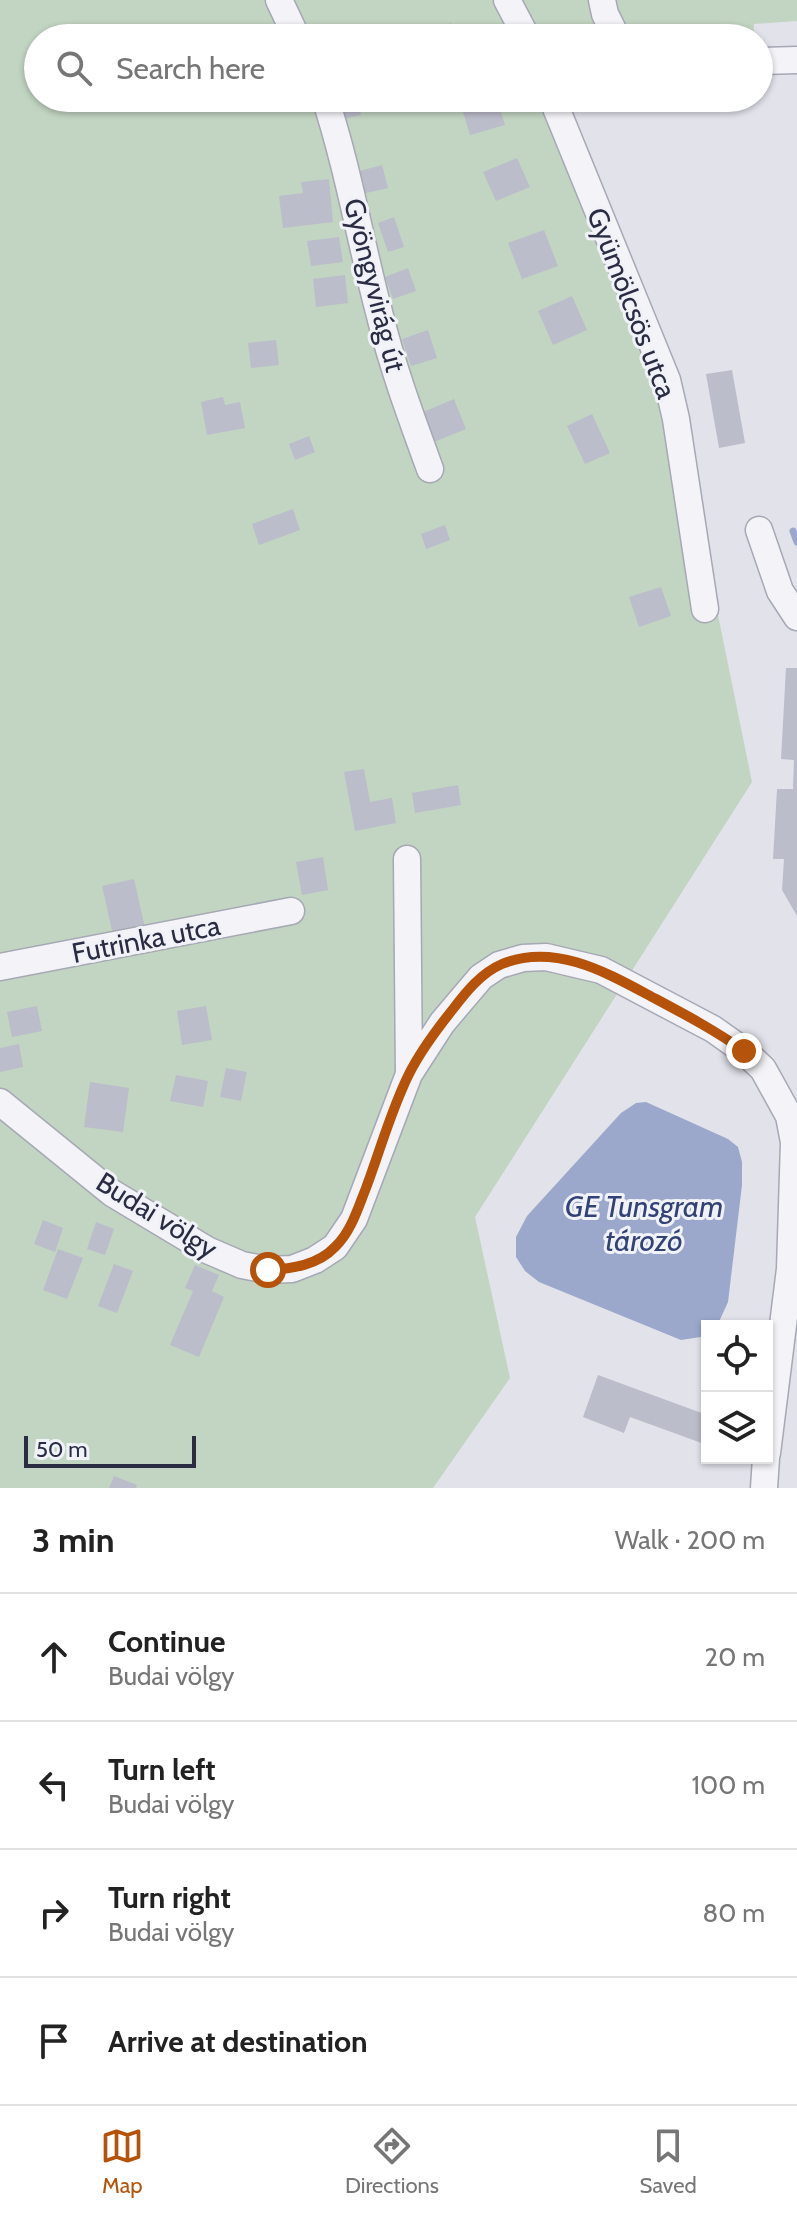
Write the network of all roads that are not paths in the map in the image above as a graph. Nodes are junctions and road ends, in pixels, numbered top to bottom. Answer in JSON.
{"nodes":[{"id":1,"x":279,"y":0,"type":"edge"},
{"id":2,"x":507,"y":0,"type":"edge"},
{"id":3,"x":602,"y":0,"type":"edge"},
{"id":4,"x":290,"y":24,"type":"edge"},
{"id":5,"x":520,"y":24,"type":"edge"},
{"id":6,"x":610,"y":24,"type":"edge"},
{"id":7,"x":797,"y":60,"type":"edge"},
{"id":8,"x":773,"y":61,"type":"edge"},
{"id":9,"x":329,"y":112,"type":"edge"},
{"id":10,"x":558,"y":112,"type":"edge"},
{"id":11,"x":430,"y":469,"type":"dead end"},
{"id":12,"x":759,"y":530,"type":"dead end"},
{"id":13,"x":705,"y":609,"type":"dead end"},
{"id":14,"x":797,"y":617,"type":"edge"},
{"id":15,"x":407,"y":859,"type":"dead end"},
{"id":16,"x":291,"y":911,"type":"dead end"},
{"id":17,"x":0,"y":967,"type":"edge"},
{"id":18,"x":409,"y":1074,"type":"junction"},
{"id":19,"x":0,"y":1102,"type":"edge"},
{"id":20,"x":773,"y":1407,"type":"edge"},
{"id":21,"x":766,"y":1464,"type":"edge"},
{"id":22,"x":764,"y":1488,"type":"edge"}],
"edges":[{"from":1,"to":4,"type":"street"},
{"from":2,"to":5,"type":"street"},
{"from":3,"to":6,"type":"street"},
{"from":7,"to":8,"type":"street"},
{"from":9,"to":11,"type":"street","name":"Gyöngyvirág út"},
{"from":10,"to":13,"type":"street","name":"Gyümölcsös utca"},
{"from":12,"to":14,"type":"street"},
{"from":15,"to":18,"type":"street","name":"Budai völgy"},
{"from":16,"to":17,"type":"street","name":"Futrinka utca"},
{"from":18,"to":19,"type":"street","name":"Budai völgy"},
{"from":18,"to":20,"type":"street","name":"Budai völgy"},
{"from":21,"to":22,"type":"street","name":"Budai völgy"}]}
